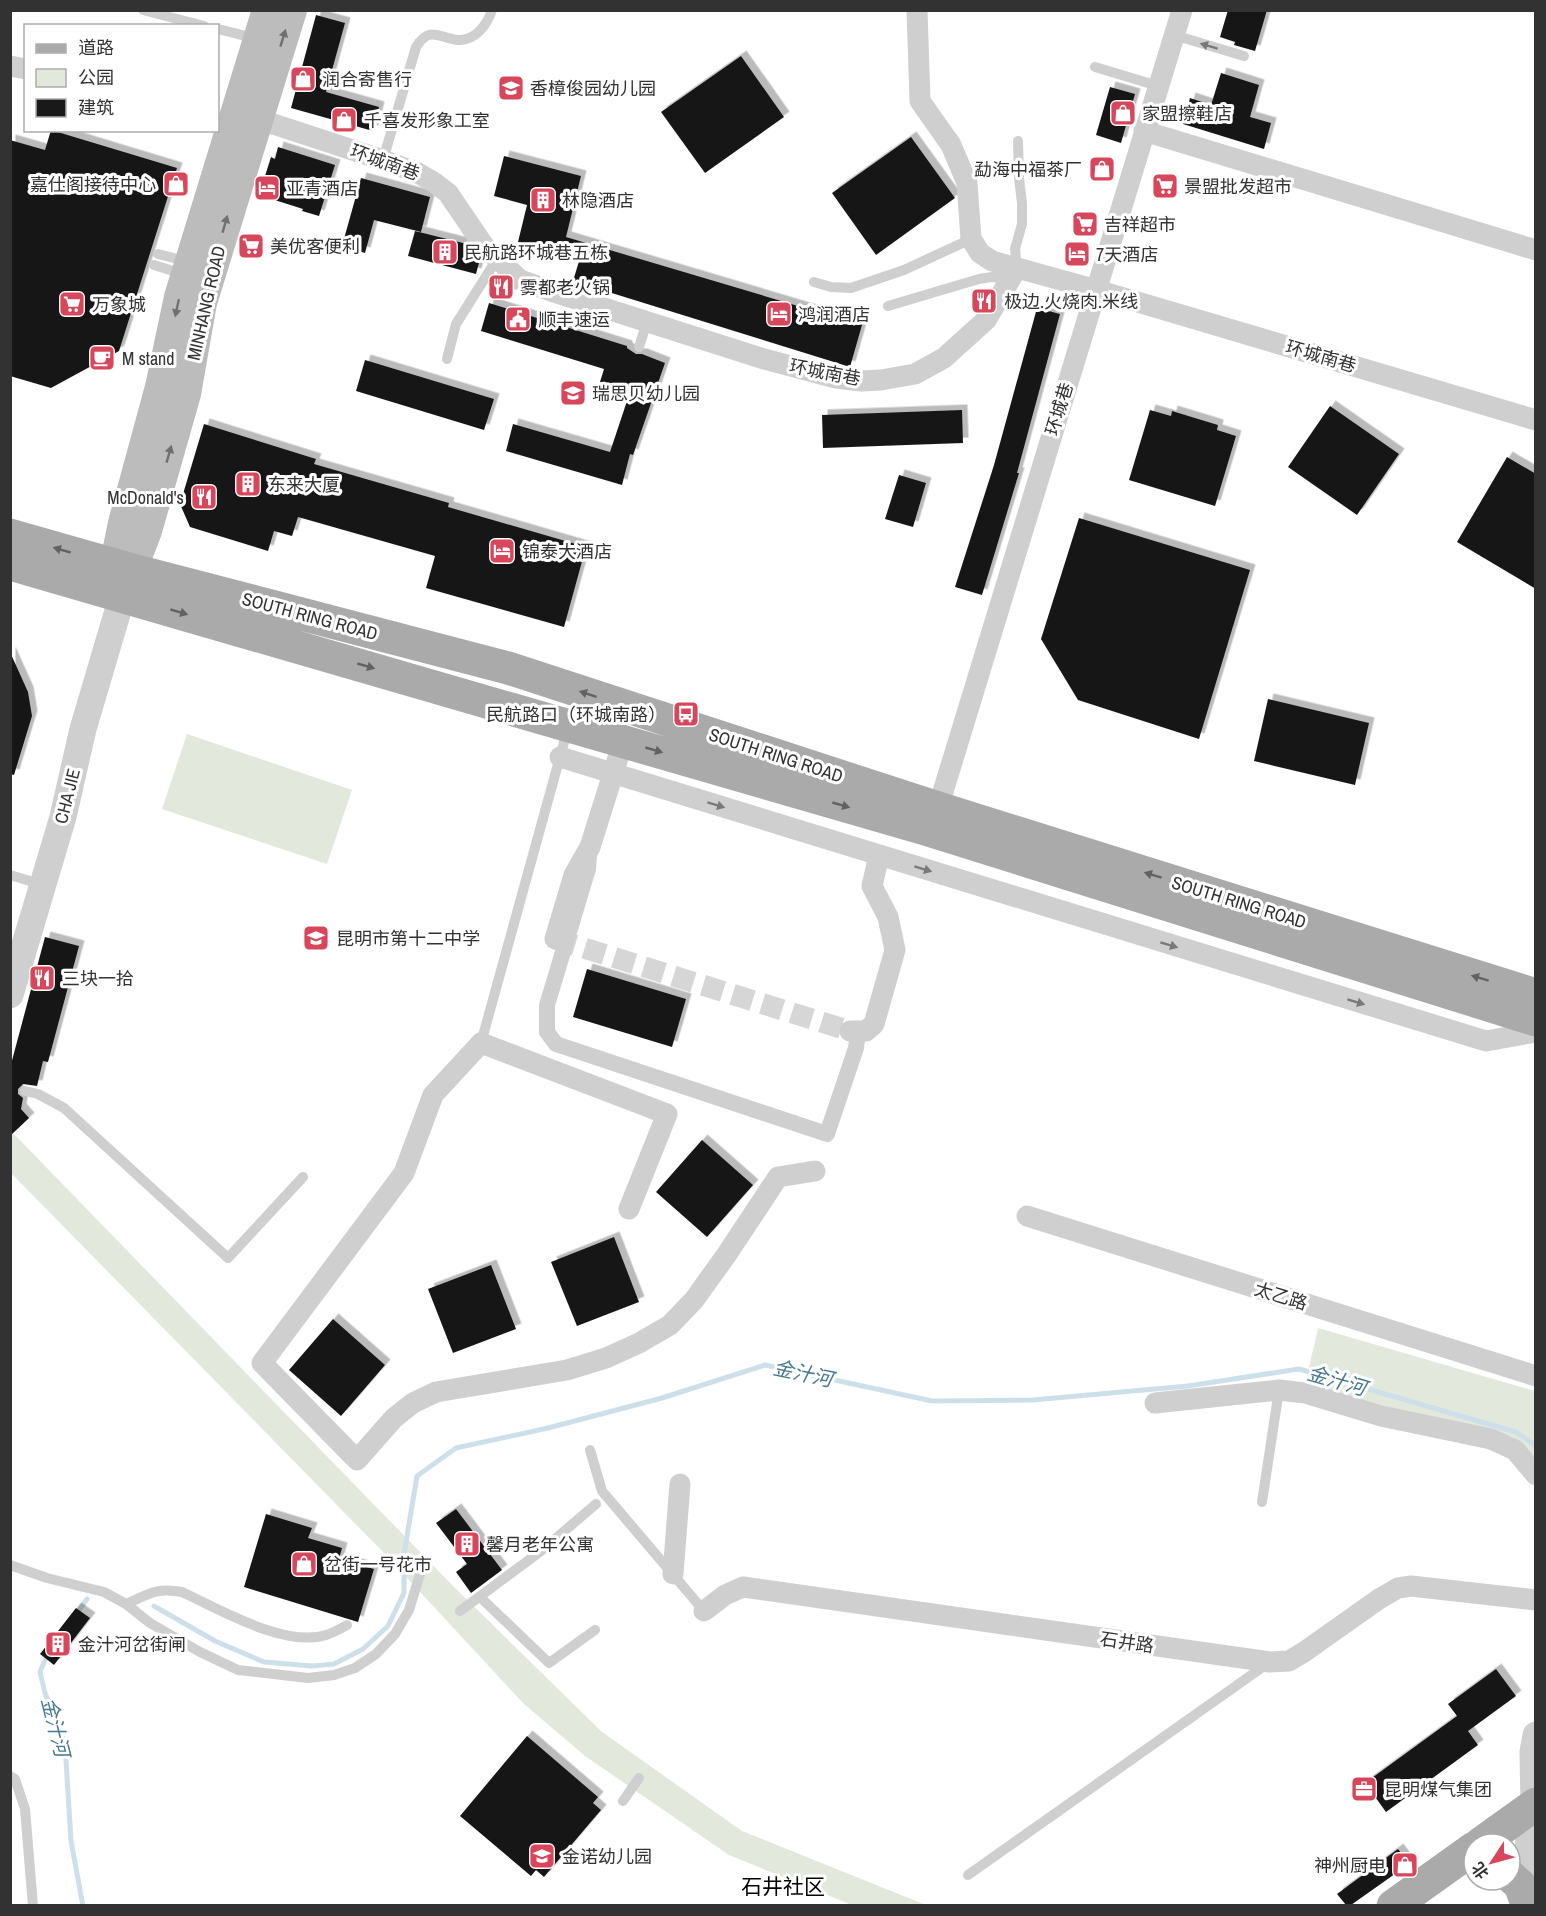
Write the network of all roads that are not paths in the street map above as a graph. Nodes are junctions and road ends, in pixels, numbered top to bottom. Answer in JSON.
{"nodes":[{"id":1,"x":143,"y":10,"type":"edge"},
{"id":2,"x":267,"y":10,"type":"edge"},
{"id":3,"x":292,"y":10,"type":"edge"},
{"id":4,"x":492,"y":10,"type":"edge"},
{"id":5,"x":917,"y":10,"type":"edge"},
{"id":6,"x":1182,"y":10,"type":"edge"},
{"id":7,"x":156,"y":12,"type":"edge"},
{"id":8,"x":197,"y":24,"type":"edge"},
{"id":9,"x":219,"y":29,"type":"edge"},
{"id":10,"x":1174,"y":35,"type":"junction"},
{"id":11,"x":258,"y":39,"type":"junction"},
{"id":12,"x":1244,"y":57,"type":"dead end"},
{"id":13,"x":1095,"y":67,"type":"dead end"},
{"id":14,"x":1158,"y":86,"type":"junction"},
{"id":15,"x":236,"y":116,"type":"edge"},
{"id":16,"x":1144,"y":131,"type":"junction"},
{"id":17,"x":1018,"y":141,"type":"dead end"},
{"id":18,"x":383,"y":160,"type":"junction"},
{"id":19,"x":971,"y":239,"type":"junction"},
{"id":20,"x":1536,"y":250,"type":"edge"},
{"id":21,"x":158,"y":254,"type":"dead end"},
{"id":22,"x":497,"y":259,"type":"junction"},
{"id":23,"x":154,"y":265,"type":"dead end"},
{"id":24,"x":187,"y":268,"type":"junction"},
{"id":25,"x":1014,"y":274,"type":"junction"},
{"id":26,"x":814,"y":282,"type":"dead end"},
{"id":27,"x":1096,"y":290,"type":"junction"},
{"id":28,"x":888,"y":306,"type":"dead end"},
{"id":29,"x":647,"y":322,"type":"junction"},
{"id":30,"x":639,"y":347,"type":"dead end"},
{"id":31,"x":447,"y":359,"type":"dead end"},
{"id":32,"x":1536,"y":420,"type":"edge"},
{"id":33,"x":10,"y":535,"type":"edge"},
{"id":34,"x":10,"y":564,"type":"edge"},
{"id":35,"x":120,"y":581,"type":"junction"},
{"id":36,"x":569,"y":725,"type":"junction"},
{"id":37,"x":623,"y":741,"type":"junction"},
{"id":38,"x":560,"y":757,"type":"junction"},
{"id":39,"x":614,"y":773,"type":"junction"},
{"id":40,"x":938,"y":808,"type":"junction"},
{"id":41,"x":590,"y":847,"type":"junction"},
{"id":42,"x":879,"y":855,"type":"junction"},
{"id":43,"x":20,"y":878,"type":"edge"},
{"id":44,"x":555,"y":939,"type":"dead end"},
{"id":45,"x":10,"y":946,"type":"edge"},
{"id":46,"x":10,"y":995,"type":"edge"},
{"id":47,"x":1536,"y":995,"type":"edge"},
{"id":48,"x":1536,"y":1020,"type":"edge"},
{"id":49,"x":854,"y":1032,"type":"joint"},
{"id":50,"x":1536,"y":1032,"type":"edge"},
{"id":51,"x":481,"y":1043,"type":"junction"},
{"id":52,"x":26,"y":1091,"type":"dead end"},
{"id":53,"x":815,"y":1171,"type":"dead end"},
{"id":54,"x":303,"y":1177,"type":"dead end"},
{"id":55,"x":629,"y":1209,"type":"dead end"},
{"id":56,"x":1027,"y":1216,"type":"dead end"},
{"id":57,"x":1536,"y":1376,"type":"edge"},
{"id":58,"x":1279,"y":1390,"type":"junction"},
{"id":59,"x":1155,"y":1403,"type":"dead end"},
{"id":60,"x":590,"y":1450,"type":"dead end"},
{"id":61,"x":1536,"y":1476,"type":"edge"},
{"id":62,"x":680,"y":1484,"type":"dead end"},
{"id":63,"x":1262,"y":1502,"type":"dead end"},
{"id":64,"x":596,"y":1504,"type":"dead end"},
{"id":65,"x":10,"y":1565,"type":"edge"},
{"id":66,"x":422,"y":1571,"type":"dead end"},
{"id":67,"x":674,"y":1574,"type":"junction"},
{"id":68,"x":480,"y":1597,"type":"junction"},
{"id":69,"x":1536,"y":1600,"type":"edge"},
{"id":70,"x":126,"y":1604,"type":"junction"},
{"id":71,"x":460,"y":1611,"type":"dead end"},
{"id":72,"x":704,"y":1611,"type":"joint"},
{"id":73,"x":347,"y":1625,"type":"dead end"},
{"id":74,"x":595,"y":1630,"type":"dead end"},
{"id":75,"x":1270,"y":1662,"type":"junction"},
{"id":76,"x":1536,"y":1735,"type":"edge"},
{"id":77,"x":10,"y":1776,"type":"edge"},
{"id":78,"x":639,"y":1778,"type":"dead end"},
{"id":79,"x":623,"y":1801,"type":"dead end"},
{"id":80,"x":1530,"y":1821,"type":"edge"},
{"id":81,"x":1506,"y":1832,"type":"edge"},
{"id":82,"x":1462,"y":1856,"type":"edge"},
{"id":83,"x":968,"y":1875,"type":"dead end"},
{"id":84,"x":1462,"y":1881,"type":"edge"},
{"id":85,"x":1520,"y":1894,"type":"edge"},
{"id":86,"x":33,"y":1905,"type":"edge"},
{"id":87,"x":1393,"y":1905,"type":"edge"},
{"id":88,"x":1426,"y":1905,"type":"edge"}],
"edges":[{"from":1,"to":7,"type":"lane"},
{"from":2,"to":11,"type":"main road","name":"MINHANG ROAD"},
{"from":15,"to":3,"type":"main road","name":"MINHANG ROAD","one_way":true},
{"from":4,"to":18,"type":"lane"},
{"from":5,"to":19,"type":"street"},
{"from":6,"to":10,"type":"street","name":"环城巷"},
{"from":7,"to":8,"type":"lane"},
{"from":9,"to":11,"type":"lane"},
{"from":12,"to":10,"type":"lane","one_way":true},
{"from":10,"to":14,"type":"street","name":"环城巷"},
{"from":11,"to":15,"type":"main road","name":"MINHANG ROAD"},
{"from":13,"to":14,"type":"lane"},
{"from":14,"to":16,"type":"street","name":"环城巷"},
{"from":15,"to":18,"type":"street","name":"环城南巷"},
{"from":15,"to":24,"type":"main road","name":"MINHANG ROAD"},
{"from":35,"to":15,"type":"main road","name":"MINHANG ROAD","one_way":true},
{"from":16,"to":20,"type":"street"},
{"from":16,"to":27,"type":"street","name":"环城巷"},
{"from":17,"to":25,"type":"lane"},
{"from":18,"to":22,"type":"street","name":"环城南巷"},
{"from":19,"to":25,"type":"street"},
{"from":19,"to":26,"type":"lane"},
{"from":21,"to":24,"type":"lane"},
{"from":22,"to":29,"type":"street","name":"环城南巷"},
{"from":22,"to":31,"type":"lane"},
{"from":23,"to":24,"type":"lane"},
{"from":24,"to":35,"type":"main road","name":"MINHANG ROAD","one_way":true},
{"from":25,"to":27,"type":"street","name":"环城南巷"},
{"from":25,"to":28,"type":"lane"},
{"from":25,"to":29,"type":"street","name":"环城南巷"},
{"from":27,"to":32,"type":"street","name":"环城南巷"},
{"from":27,"to":40,"type":"street","name":"环城巷"},
{"from":29,"to":30,"type":"lane"},
{"from":35,"to":33,"type":"main road","name":"SOUTH RING ROAD","one_way":true},
{"from":34,"to":35,"type":"main road","name":"SOUTH RING ROAD"},
{"from":35,"to":36,"type":"main road","name":"SOUTH RING ROAD","one_way":true},
{"from":40,"to":35,"type":"main road","name":"SOUTH RING ROAD","one_way":true},
{"from":35,"to":43,"type":"street","name":"CHA JIE"},
{"from":35,"to":46,"type":"street","name":"CHA JIE"},
{"from":36,"to":37,"type":"main road","name":"SOUTH RING ROAD"},
{"from":36,"to":38,"type":"lane"},
{"from":37,"to":39,"type":"street"},
{"from":37,"to":48,"type":"main road","name":"SOUTH RING ROAD","one_way":true},
{"from":38,"to":39,"type":"street"},
{"from":38,"to":51,"type":"lane"},
{"from":39,"to":41,"type":"street"},
{"from":39,"to":42,"type":"street","one_way":true},
{"from":47,"to":40,"type":"main road","name":"SOUTH RING ROAD","one_way":true},
{"from":41,"to":44,"type":"street"},
{"from":41,"to":49,"type":"street"},
{"from":42,"to":49,"type":"street"},
{"from":42,"to":50,"type":"street","one_way":true},
{"from":43,"to":45,"type":"street","name":"CHA JIE"},
{"from":51,"to":53,"type":"street"},
{"from":51,"to":55,"type":"street"},
{"from":52,"to":54,"type":"lane"},
{"from":56,"to":57,"type":"street","name":"太乙路"},
{"from":58,"to":59,"type":"street"},
{"from":58,"to":61,"type":"street"},
{"from":58,"to":63,"type":"lane"},
{"from":60,"to":67,"type":"lane"},
{"from":62,"to":67,"type":"street"},
{"from":64,"to":68,"type":"lane"},
{"from":65,"to":70,"type":"lane"},
{"from":66,"to":70,"type":"lane"},
{"from":67,"to":72,"type":"lane"},
{"from":68,"to":71,"type":"lane"},
{"from":68,"to":74,"type":"lane"},
{"from":69,"to":75,"type":"street","name":"石井路"},
{"from":70,"to":73,"type":"lane"},
{"from":72,"to":75,"type":"street","name":"石井路"},
{"from":75,"to":83,"type":"lane"},
{"from":76,"to":80,"type":"street"},
{"from":77,"to":86,"type":"lane"},
{"from":78,"to":79,"type":"lane"},
{"from":80,"to":81,"type":"main road"},
{"from":80,"to":85,"type":"street"},
{"from":82,"to":87,"type":"main road"},
{"from":84,"to":88,"type":"main road"}]}
